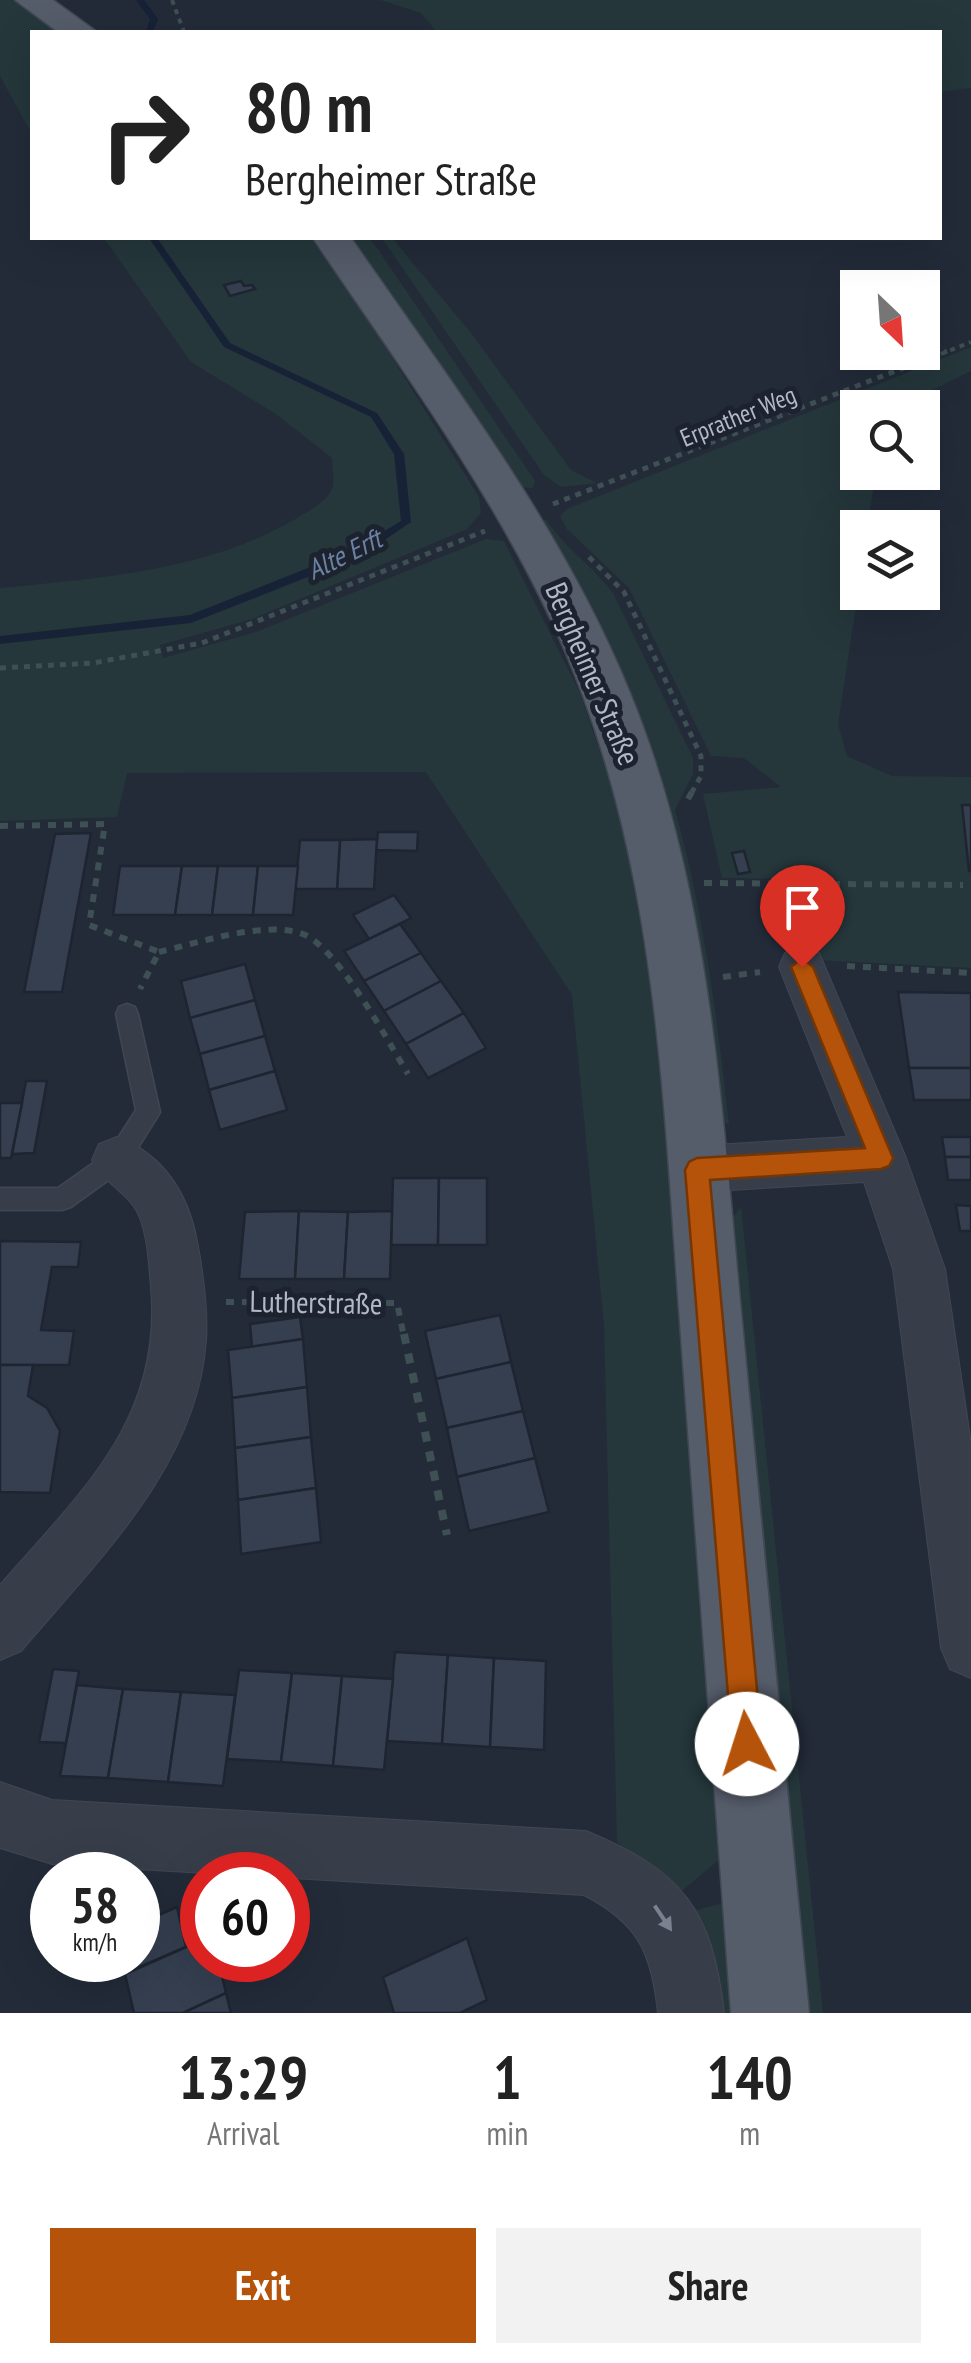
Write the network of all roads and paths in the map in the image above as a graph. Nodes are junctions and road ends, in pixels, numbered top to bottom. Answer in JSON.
{"nodes":[{"id":1,"x":30,"y":0,"type":"edge"},
{"id":2,"x":172,"y":0,"type":"edge"},
{"id":3,"x":77,"y":30,"type":"edge"},
{"id":4,"x":183,"y":30,"type":"edge"},
{"id":5,"x":333,"y":240,"type":"edge"},
{"id":6,"x":971,"y":342,"type":"edge"},
{"id":7,"x":516,"y":518,"type":"junction"},
{"id":8,"x":0,"y":668,"type":"edge"},
{"id":9,"x":0,"y":826,"type":"edge"},
{"id":10,"x":702,"y":883,"type":"dead end"},
{"id":11,"x":963,"y":885,"type":"dead end"},
{"id":12,"x":159,"y":952,"type":"junction"},
{"id":13,"x":802,"y":967,"type":"dead end"},
{"id":14,"x":127,"y":1014,"type":"joint"},
{"id":15,"x":408,"y":1074,"type":"dead end"},
{"id":16,"x":881,"y":1158,"type":"junction"},
{"id":17,"x":116,"y":1160,"type":"junction"},
{"id":18,"x":697,"y":1170,"type":"junction"},
{"id":19,"x":0,"y":1200,"type":"edge"},
{"id":20,"x":179,"y":1302,"type":"junction"},
{"id":21,"x":447,"y":1536,"type":"dead end"},
{"id":22,"x":967,"y":1591,"type":"edge"},
{"id":23,"x":0,"y":1630,"type":"edge"},
{"id":24,"x":971,"y":1648,"type":"edge"},
{"id":25,"x":0,"y":1814,"type":"edge"},
{"id":26,"x":691,"y":2013,"type":"edge"},
{"id":27,"x":770,"y":2013,"type":"edge"}],
"edges":[{"from":1,"to":3,"type":"main road"},
{"from":2,"to":4,"type":"path"},
{"from":5,"to":7,"type":"main road","name":"Bergheimer Straße"},
{"from":6,"to":7,"type":"path","name":"Erprather Weg"},
{"from":7,"to":8,"type":"path","name":"Erprather Weg"},
{"from":7,"to":18,"type":"main road","name":"Bergheimer Straße"},
{"from":9,"to":12,"type":"path"},
{"from":10,"to":11,"type":"path"},
{"from":12,"to":14,"type":"path"},
{"from":12,"to":15,"type":"path"},
{"from":13,"to":16,"type":"street"},
{"from":14,"to":17,"type":"lane"},
{"from":16,"to":18,"type":"street"},
{"from":16,"to":22,"type":"street"},
{"from":17,"to":19,"type":"lane"},
{"from":17,"to":20,"type":"street"},
{"from":18,"to":27,"type":"main road","name":"Bergheimer Straße"},
{"from":20,"to":21,"type":"path","name":"Lutherstraße"},
{"from":20,"to":23,"type":"street"},
{"from":22,"to":24,"type":"street"},
{"from":25,"to":26,"type":"street","one_way":true}]}
